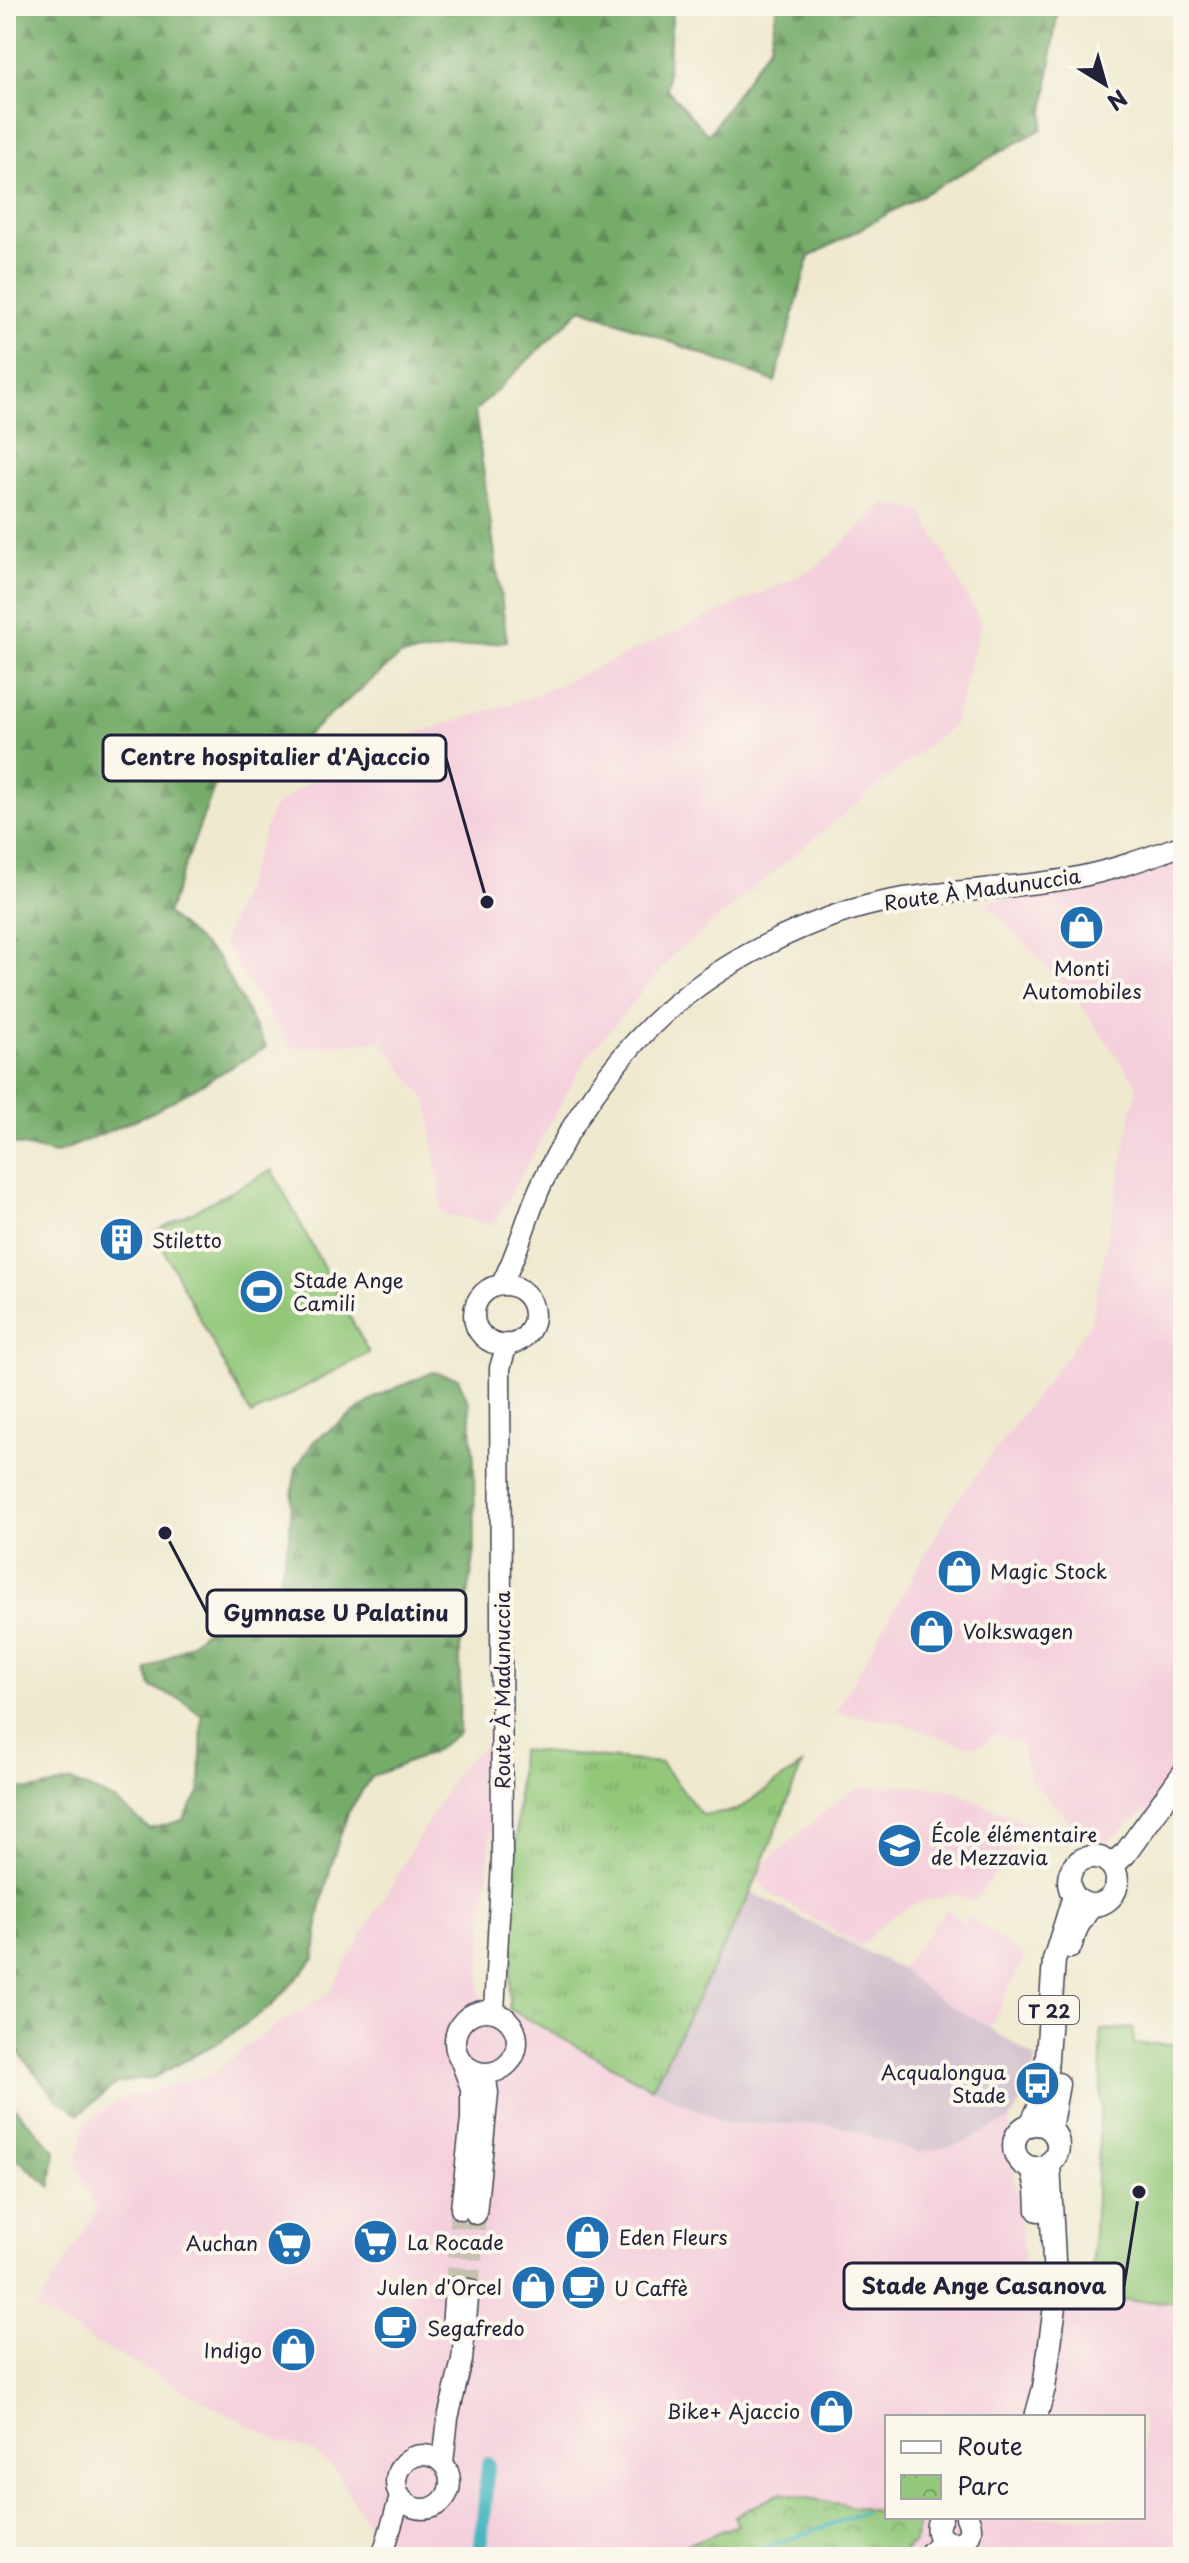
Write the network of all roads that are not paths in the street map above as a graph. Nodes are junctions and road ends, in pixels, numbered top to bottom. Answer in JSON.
{"nodes":[{"id":1,"x":1183,"y":845,"type":"edge"},
{"id":2,"x":510,"y":1287,"type":"junction"},
{"id":3,"x":500,"y":1343,"type":"junction"},
{"id":4,"x":1183,"y":1774,"type":"edge"},
{"id":5,"x":1112,"y":1866,"type":"junction"},
{"id":6,"x":1082,"y":1900,"type":"junction"},
{"id":7,"x":494,"y":2012,"type":"junction"},
{"id":8,"x":460,"y":2059,"type":"junction"},
{"id":9,"x":485,"y":2073,"type":"junction"},
{"id":10,"x":1041,"y":2127,"type":"junction"},
{"id":11,"x":1040,"y":2165,"type":"junction"},
{"id":12,"x":462,"y":2288,"type":"tunnel mouth"},
{"id":13,"x":1022,"y":2415,"type":"edge"},
{"id":14,"x":1037,"y":2415,"type":"edge"},
{"id":15,"x":448,"y":2418,"type":"junction"},
{"id":16,"x":421,"y":2454,"type":"junction"},
{"id":17,"x":443,"y":2463,"type":"junction"},
{"id":18,"x":400,"y":2497,"type":"junction"},
{"id":19,"x":422,"y":2509,"type":"junction"},
{"id":20,"x":940,"y":2519,"type":"edge"},
{"id":21,"x":969,"y":2519,"type":"edge"},
{"id":22,"x":943,"y":2540,"type":"junction"},
{"id":23,"x":383,"y":2553,"type":"edge"},
{"id":24,"x":927,"y":2557,"type":"edge"}],
"edges":[{"from":1,"to":2,"type":"main road","name":"Route À Madunuccia"},
{"from":2,"to":3,"type":"main road"},
{"from":2,"to":3,"type":"main road"},
{"from":3,"to":7,"type":"main road","name":"Route À Madunuccia"},
{"from":4,"to":5,"type":"main road"},
{"from":5,"to":6,"type":"main road"},
{"from":5,"to":6,"type":"main road"},
{"from":6,"to":10,"type":"main road","number":"T 22"},
{"from":7,"to":8,"type":"main road"},
{"from":7,"to":9,"type":"main road"},
{"from":8,"to":9,"type":"main road"},
{"from":8,"to":9,"type":"main road"},
{"from":10,"to":11,"type":"main road"},
{"from":10,"to":11,"type":"main road"},
{"from":11,"to":13,"type":"main road"},
{"from":11,"to":14,"type":"main road"},
{"from":12,"to":15,"type":"main road"},
{"from":15,"to":16,"type":"main road"},
{"from":15,"to":17,"type":"main road"},
{"from":16,"to":17,"type":"main road"},
{"from":16,"to":18,"type":"main road"},
{"from":17,"to":19,"type":"main road"},
{"from":18,"to":19,"type":"main road"},
{"from":18,"to":23,"type":"main road"},
{"from":19,"to":23,"type":"main road"},
{"from":20,"to":22,"type":"main road"},
{"from":21,"to":22,"type":"main road"},
{"from":22,"to":24,"type":"main road"}]}
